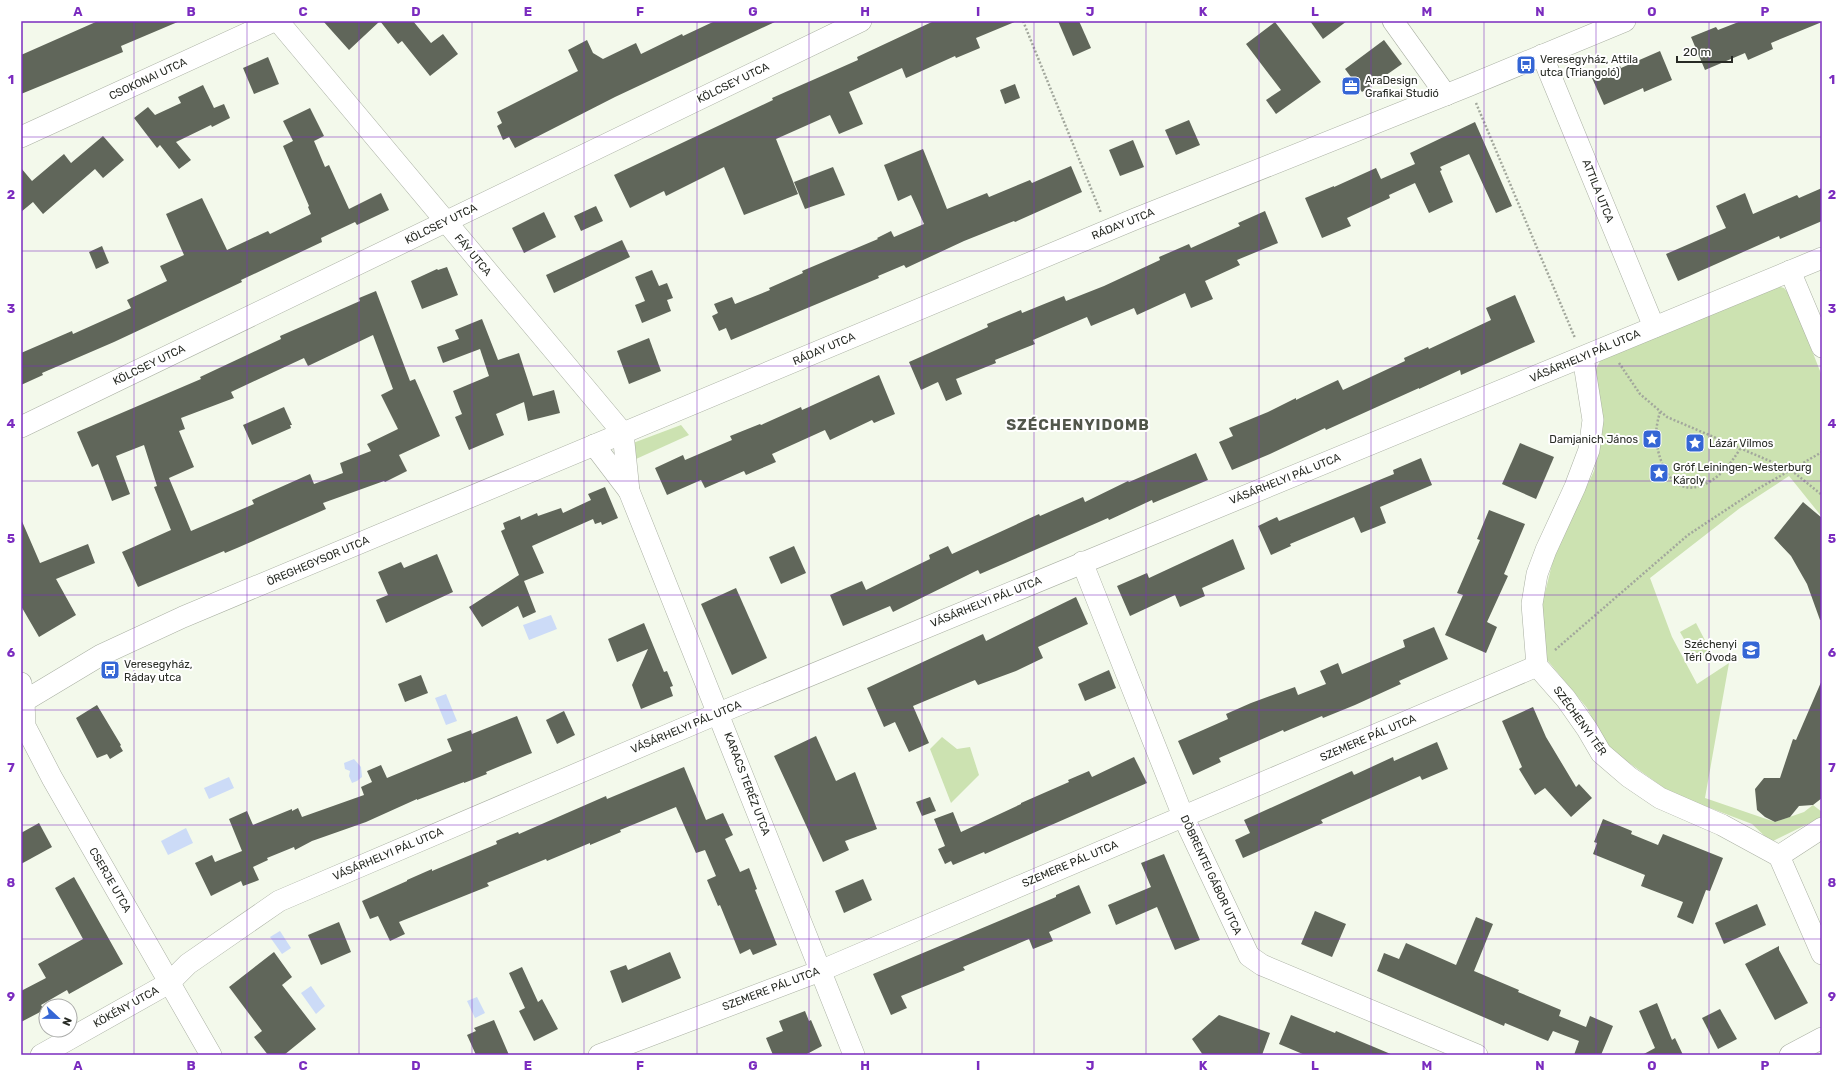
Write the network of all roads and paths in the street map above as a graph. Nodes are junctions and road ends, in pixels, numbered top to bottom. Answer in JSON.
{"nodes":[{"id":1,"x":274,"y":21,"type":"edge"},
{"id":2,"x":278,"y":21,"type":"edge"},
{"id":3,"x":861,"y":21,"type":"edge"},
{"id":4,"x":1023,"y":21,"type":"edge"},
{"id":5,"x":1392,"y":21,"type":"edge"},
{"id":6,"x":1625,"y":21,"type":"edge"},
{"id":7,"x":1542,"y":55,"type":"junction"},
{"id":8,"x":1468,"y":86,"type":"junction"},
{"id":9,"x":1446,"y":96,"type":"junction"},
{"id":10,"x":21,"y":138,"type":"edge"},
{"id":11,"x":446,"y":222,"type":"junction"},
{"id":12,"x":1108,"y":230,"type":"junction"},
{"id":13,"x":1822,"y":258,"type":"edge"},
{"id":14,"x":1790,"y":271,"type":"junction"},
{"id":15,"x":1654,"y":327,"type":"junction"},
{"id":16,"x":1606,"y":346,"type":"junction"},
{"id":17,"x":1822,"y":347,"type":"edge"},
{"id":18,"x":1583,"y":357,"type":"junction"},
{"id":19,"x":1660,"y":411,"type":"junction"},
{"id":20,"x":21,"y":427,"type":"edge"},
{"id":21,"x":623,"y":433,"type":"junction"},
{"id":22,"x":594,"y":445,"type":"junction"},
{"id":23,"x":1740,"y":450,"type":"junction"},
{"id":24,"x":1822,"y":452,"type":"edge"},
{"id":25,"x":1790,"y":470,"type":"junction"},
{"id":26,"x":630,"y":491,"type":"junction"},
{"id":27,"x":1822,"y":495,"type":"edge"},
{"id":28,"x":1082,"y":562,"type":"junction"},
{"id":29,"x":1537,"y":666,"type":"junction"},
{"id":30,"x":22,"y":696,"type":"edge"},
{"id":31,"x":719,"y":713,"type":"junction"},
{"id":32,"x":1184,"y":816,"type":"junction"},
{"id":33,"x":1822,"y":828,"type":"edge"},
{"id":34,"x":1779,"y":856,"type":"junction"},
{"id":35,"x":1822,"y":954,"type":"edge"},
{"id":36,"x":820,"y":971,"type":"junction"},
{"id":37,"x":170,"y":983,"type":"junction"},
{"id":38,"x":1822,"y":1038,"type":"edge"},
{"id":39,"x":41,"y":1055,"type":"edge"},
{"id":40,"x":211,"y":1055,"type":"edge"},
{"id":41,"x":599,"y":1055,"type":"edge"},
{"id":42,"x":854,"y":1055,"type":"edge"},
{"id":43,"x":1477,"y":1055,"type":"edge"},
{"id":44,"x":1790,"y":1055,"type":"edge"}],
"edges":[{"from":1,"to":10,"type":"street","name":"CSOKONAI UTCA"},
{"from":2,"to":11,"type":"street","name":"FÁY UTCA"},
{"from":3,"to":11,"type":"street","name":"KÖLCSEY UTCA"},
{"from":4,"to":12,"type":"path"},
{"from":5,"to":9,"type":"street"},
{"from":6,"to":7,"type":"street","name":"RÁDAY UTCA"},
{"from":7,"to":8,"type":"street","name":"RÁDAY UTCA"},
{"from":7,"to":15,"type":"street","name":"ATTILA UTCA"},
{"from":8,"to":9,"type":"street","name":"RÁDAY UTCA"},
{"from":8,"to":18,"type":"path"},
{"from":9,"to":12,"type":"street","name":"RÁDAY UTCA"},
{"from":11,"to":20,"type":"street","name":"KÖLCSEY UTCA"},
{"from":11,"to":21,"type":"street","name":"FÁY UTCA"},
{"from":12,"to":21,"type":"street","name":"RÁDAY UTCA"},
{"from":13,"to":14,"type":"street","name":"VÁSÁRHELYI PÁL UTCA"},
{"from":14,"to":15,"type":"street","name":"VÁSÁRHELYI PÁL UTCA"},
{"from":14,"to":17,"type":"street"},
{"from":15,"to":16,"type":"street","name":"VÁSÁRHELYI PÁL UTCA"},
{"from":16,"to":18,"type":"street","name":"VÁSÁRHELYI PÁL UTCA"},
{"from":16,"to":19,"type":"path"},
{"from":18,"to":28,"type":"street","name":"VÁSÁRHELYI PÁL UTCA"},
{"from":18,"to":29,"type":"street"},
{"from":19,"to":23,"type":"path"},
{"from":19,"to":23,"type":"path"},
{"from":21,"to":22,"type":"street","name":"ÖREGHEGYSOR UTCA"},
{"from":21,"to":26,"type":"street","name":"KARACS TERÉZ UTCA"},
{"from":22,"to":26,"type":"street","name":"KARACS TERÉZ UTCA"},
{"from":22,"to":30,"type":"street","name":"ÖREGHEGYSOR UTCA"},
{"from":23,"to":25,"type":"path"},
{"from":24,"to":25,"type":"path"},
{"from":25,"to":27,"type":"path"},
{"from":25,"to":29,"type":"path"},
{"from":26,"to":31,"type":"street","name":"KARACS TERÉZ UTCA"},
{"from":28,"to":31,"type":"street","name":"VÁSÁRHELYI PÁL UTCA"},
{"from":28,"to":32,"type":"street","name":"DÖBRENTEI GÁBOR UTCA"},
{"from":29,"to":32,"type":"street","name":"SZEMERE PÁL UTCA"},
{"from":29,"to":34,"type":"street","name":"SZÉCHENYI TÉR"},
{"from":30,"to":37,"type":"street","name":"CSERJE UTCA"},
{"from":31,"to":36,"type":"street","name":"KARACS TERÉZ UTCA"},
{"from":31,"to":37,"type":"street","name":"VÁSÁRHELYI PÁL UTCA"},
{"from":32,"to":36,"type":"street","name":"SZEMERE PÁL UTCA"},
{"from":32,"to":43,"type":"street","name":"DÖBRENTEI GÁBOR UTCA"},
{"from":33,"to":34,"type":"street"},
{"from":34,"to":35,"type":"street"},
{"from":36,"to":41,"type":"street","name":"SZEMERE PÁL UTCA"},
{"from":36,"to":42,"type":"street","name":"KARACS TERÉZ UTCA"},
{"from":37,"to":39,"type":"street","name":"KÖKÉNY UTCA"},
{"from":37,"to":40,"type":"street","name":"CSERJE UTCA"},
{"from":38,"to":44,"type":"street"}]}
